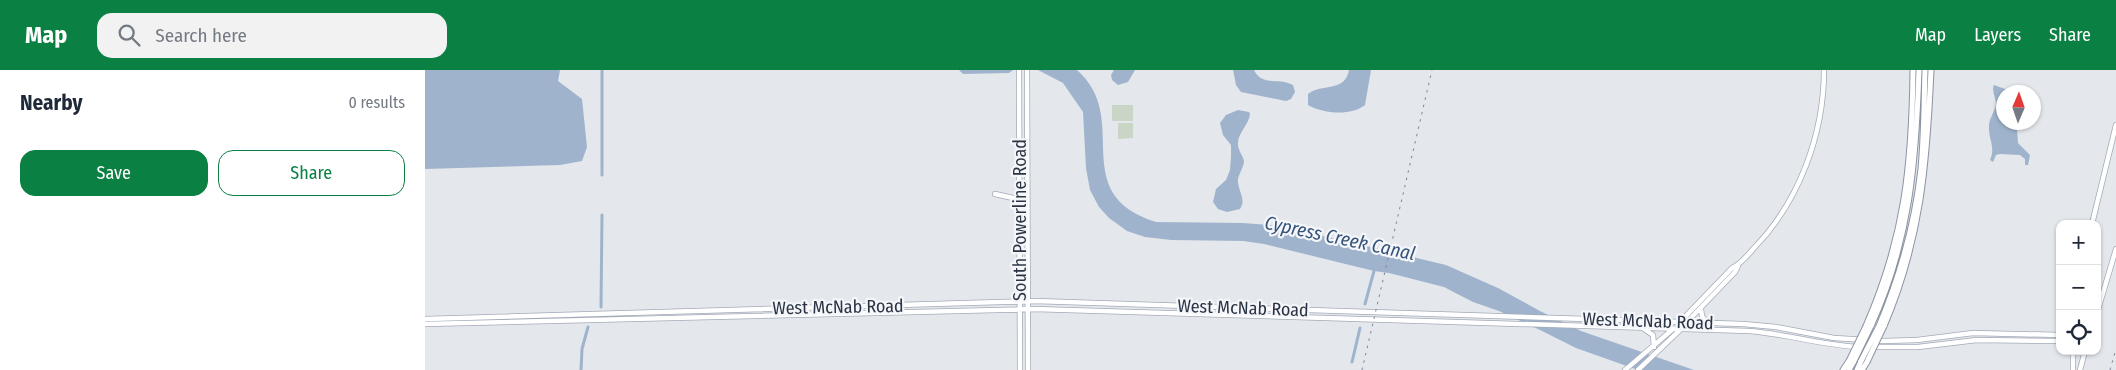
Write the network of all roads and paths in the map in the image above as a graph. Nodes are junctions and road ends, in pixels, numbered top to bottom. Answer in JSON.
{"nodes":[{"id":1,"x":1019,"y":70,"type":"edge"},
{"id":2,"x":1027,"y":70,"type":"edge"},
{"id":3,"x":1824,"y":70,"type":"edge"},
{"id":4,"x":1913,"y":70,"type":"edge"},
{"id":5,"x":1919,"y":70,"type":"edge"},
{"id":6,"x":1925,"y":70,"type":"edge"},
{"id":7,"x":1931,"y":70,"type":"edge"},
{"id":8,"x":2116,"y":125,"type":"edge"},
{"id":9,"x":995,"y":194,"type":"dead end"},
{"id":10,"x":2093,"y":220,"type":"edge"},
{"id":11,"x":1020,"y":232,"type":"junction"},
{"id":12,"x":2116,"y":249,"type":"edge"},
{"id":13,"x":1737,"y":266,"type":"junction"},
{"id":14,"x":1020,"y":302,"type":"junction"},
{"id":15,"x":1029,"y":302,"type":"junction"},
{"id":16,"x":1701,"y":308,"type":"junction"},
{"id":17,"x":1020,"y":309,"type":"junction"},
{"id":18,"x":1029,"y":309,"type":"junction"},
{"id":19,"x":2098,"y":310,"type":"edge"},
{"id":20,"x":1349,"y":312,"type":"junction"},
{"id":21,"x":1349,"y":318,"type":"junction"},
{"id":22,"x":425,"y":319,"type":"edge"},
{"id":23,"x":1590,"y":319,"type":"junction"},
{"id":24,"x":1681,"y":322,"type":"junction"},
{"id":25,"x":1687,"y":322,"type":"junction"},
{"id":26,"x":1707,"y":323,"type":"junction"},
{"id":27,"x":425,"y":324,"type":"edge"},
{"id":28,"x":1590,"y":326,"type":"junction"},
{"id":29,"x":1869,"y":326,"type":"junction"},
{"id":30,"x":1881,"y":326,"type":"junction"},
{"id":31,"x":1643,"y":328,"type":"junction"},
{"id":32,"x":1673,"y":329,"type":"junction"},
{"id":33,"x":1681,"y":329,"type":"junction"},
{"id":34,"x":2056,"y":335,"type":"edge"},
{"id":35,"x":2056,"y":341,"type":"edge"},
{"id":36,"x":1654,"y":347,"type":"junction"},
{"id":37,"x":2073,"y":355,"type":"edge"},
{"id":38,"x":2084,"y":355,"type":"edge"},
{"id":39,"x":1851,"y":361,"type":"junction"},
{"id":40,"x":1864,"y":362,"type":"junction"},
{"id":41,"x":1020,"y":370,"type":"edge"},
{"id":42,"x":1028,"y":370,"type":"edge"},
{"id":43,"x":1626,"y":370,"type":"edge"},
{"id":44,"x":1638,"y":370,"type":"edge"},
{"id":45,"x":1843,"y":370,"type":"edge"},
{"id":46,"x":1849,"y":370,"type":"edge"},
{"id":47,"x":1857,"y":370,"type":"edge"},
{"id":48,"x":1862,"y":370,"type":"edge"},
{"id":49,"x":2073,"y":370,"type":"edge"},
{"id":50,"x":2080,"y":370,"type":"edge"}],
"edges":[{"from":1,"to":11,"type":"main road","name":"South Powerline Road"},
{"from":2,"to":15,"type":"main road","name":"South Powerline Road"},
{"from":3,"to":13,"type":"main road"},
{"from":4,"to":29,"type":"highway"},
{"from":5,"to":29,"type":"highway"},
{"from":6,"to":30,"type":"highway"},
{"from":7,"to":30,"type":"highway"},
{"from":8,"to":10,"type":"main road"},
{"from":9,"to":11,"type":"main road"},
{"from":11,"to":14,"type":"main road","name":"South Powerline Road"},
{"from":12,"to":19,"type":"main road"},
{"from":13,"to":16,"type":"main road"},
{"from":13,"to":24,"type":"main road"},
{"from":14,"to":15,"type":"main road","name":"West McNab Road"},
{"from":14,"to":17,"type":"main road","name":"South Powerline Road"},
{"from":14,"to":22,"type":"main road","name":"West McNab Road"},
{"from":15,"to":18,"type":"main road","name":"South Powerline Road"},
{"from":15,"to":20,"type":"main road","name":"West McNab Road"},
{"from":16,"to":25,"type":"main road"},
{"from":16,"to":26,"type":"main road"},
{"from":17,"to":18,"type":"main road","name":"West McNab Road"},
{"from":17,"to":27,"type":"main road","name":"West McNab Road"},
{"from":17,"to":41,"type":"main road","name":"South Powerline Road"},
{"from":18,"to":21,"type":"main road","name":"West McNab Road"},
{"from":18,"to":42,"type":"main road","name":"South Powerline Road"},
{"from":20,"to":21,"type":"main road"},
{"from":20,"to":23,"type":"main road","name":"West McNab Road"},
{"from":21,"to":28,"type":"main road","name":"West McNab Road"},
{"from":23,"to":24,"type":"main road","name":"West McNab Road"},
{"from":23,"to":28,"type":"main road"},
{"from":24,"to":25,"type":"main road","name":"West McNab Road"},
{"from":24,"to":32,"type":"main road"},
{"from":25,"to":26,"type":"main road","name":"West McNab Road"},
{"from":25,"to":33,"type":"main road"},
{"from":26,"to":34,"type":"main road","name":"West McNab Road"},
{"from":28,"to":31,"type":"main road","name":"West McNab Road"},
{"from":29,"to":39,"type":"highway","bridge":true},
{"from":30,"to":40,"type":"highway","bridge":true},
{"from":31,"to":32,"type":"main road","name":"West McNab Road"},
{"from":31,"to":36,"type":"main road"},
{"from":32,"to":33,"type":"main road","name":"West McNab Road"},
{"from":32,"to":36,"type":"main road"},
{"from":33,"to":35,"type":"main road","name":"West McNab Road"},
{"from":33,"to":44,"type":"main road"},
{"from":36,"to":43,"type":"main road"},
{"from":37,"to":49,"type":"main road"},
{"from":38,"to":50,"type":"main road"},
{"from":39,"to":45,"type":"highway"},
{"from":39,"to":46,"type":"highway"},
{"from":40,"to":47,"type":"highway"},
{"from":40,"to":48,"type":"highway"}]}
